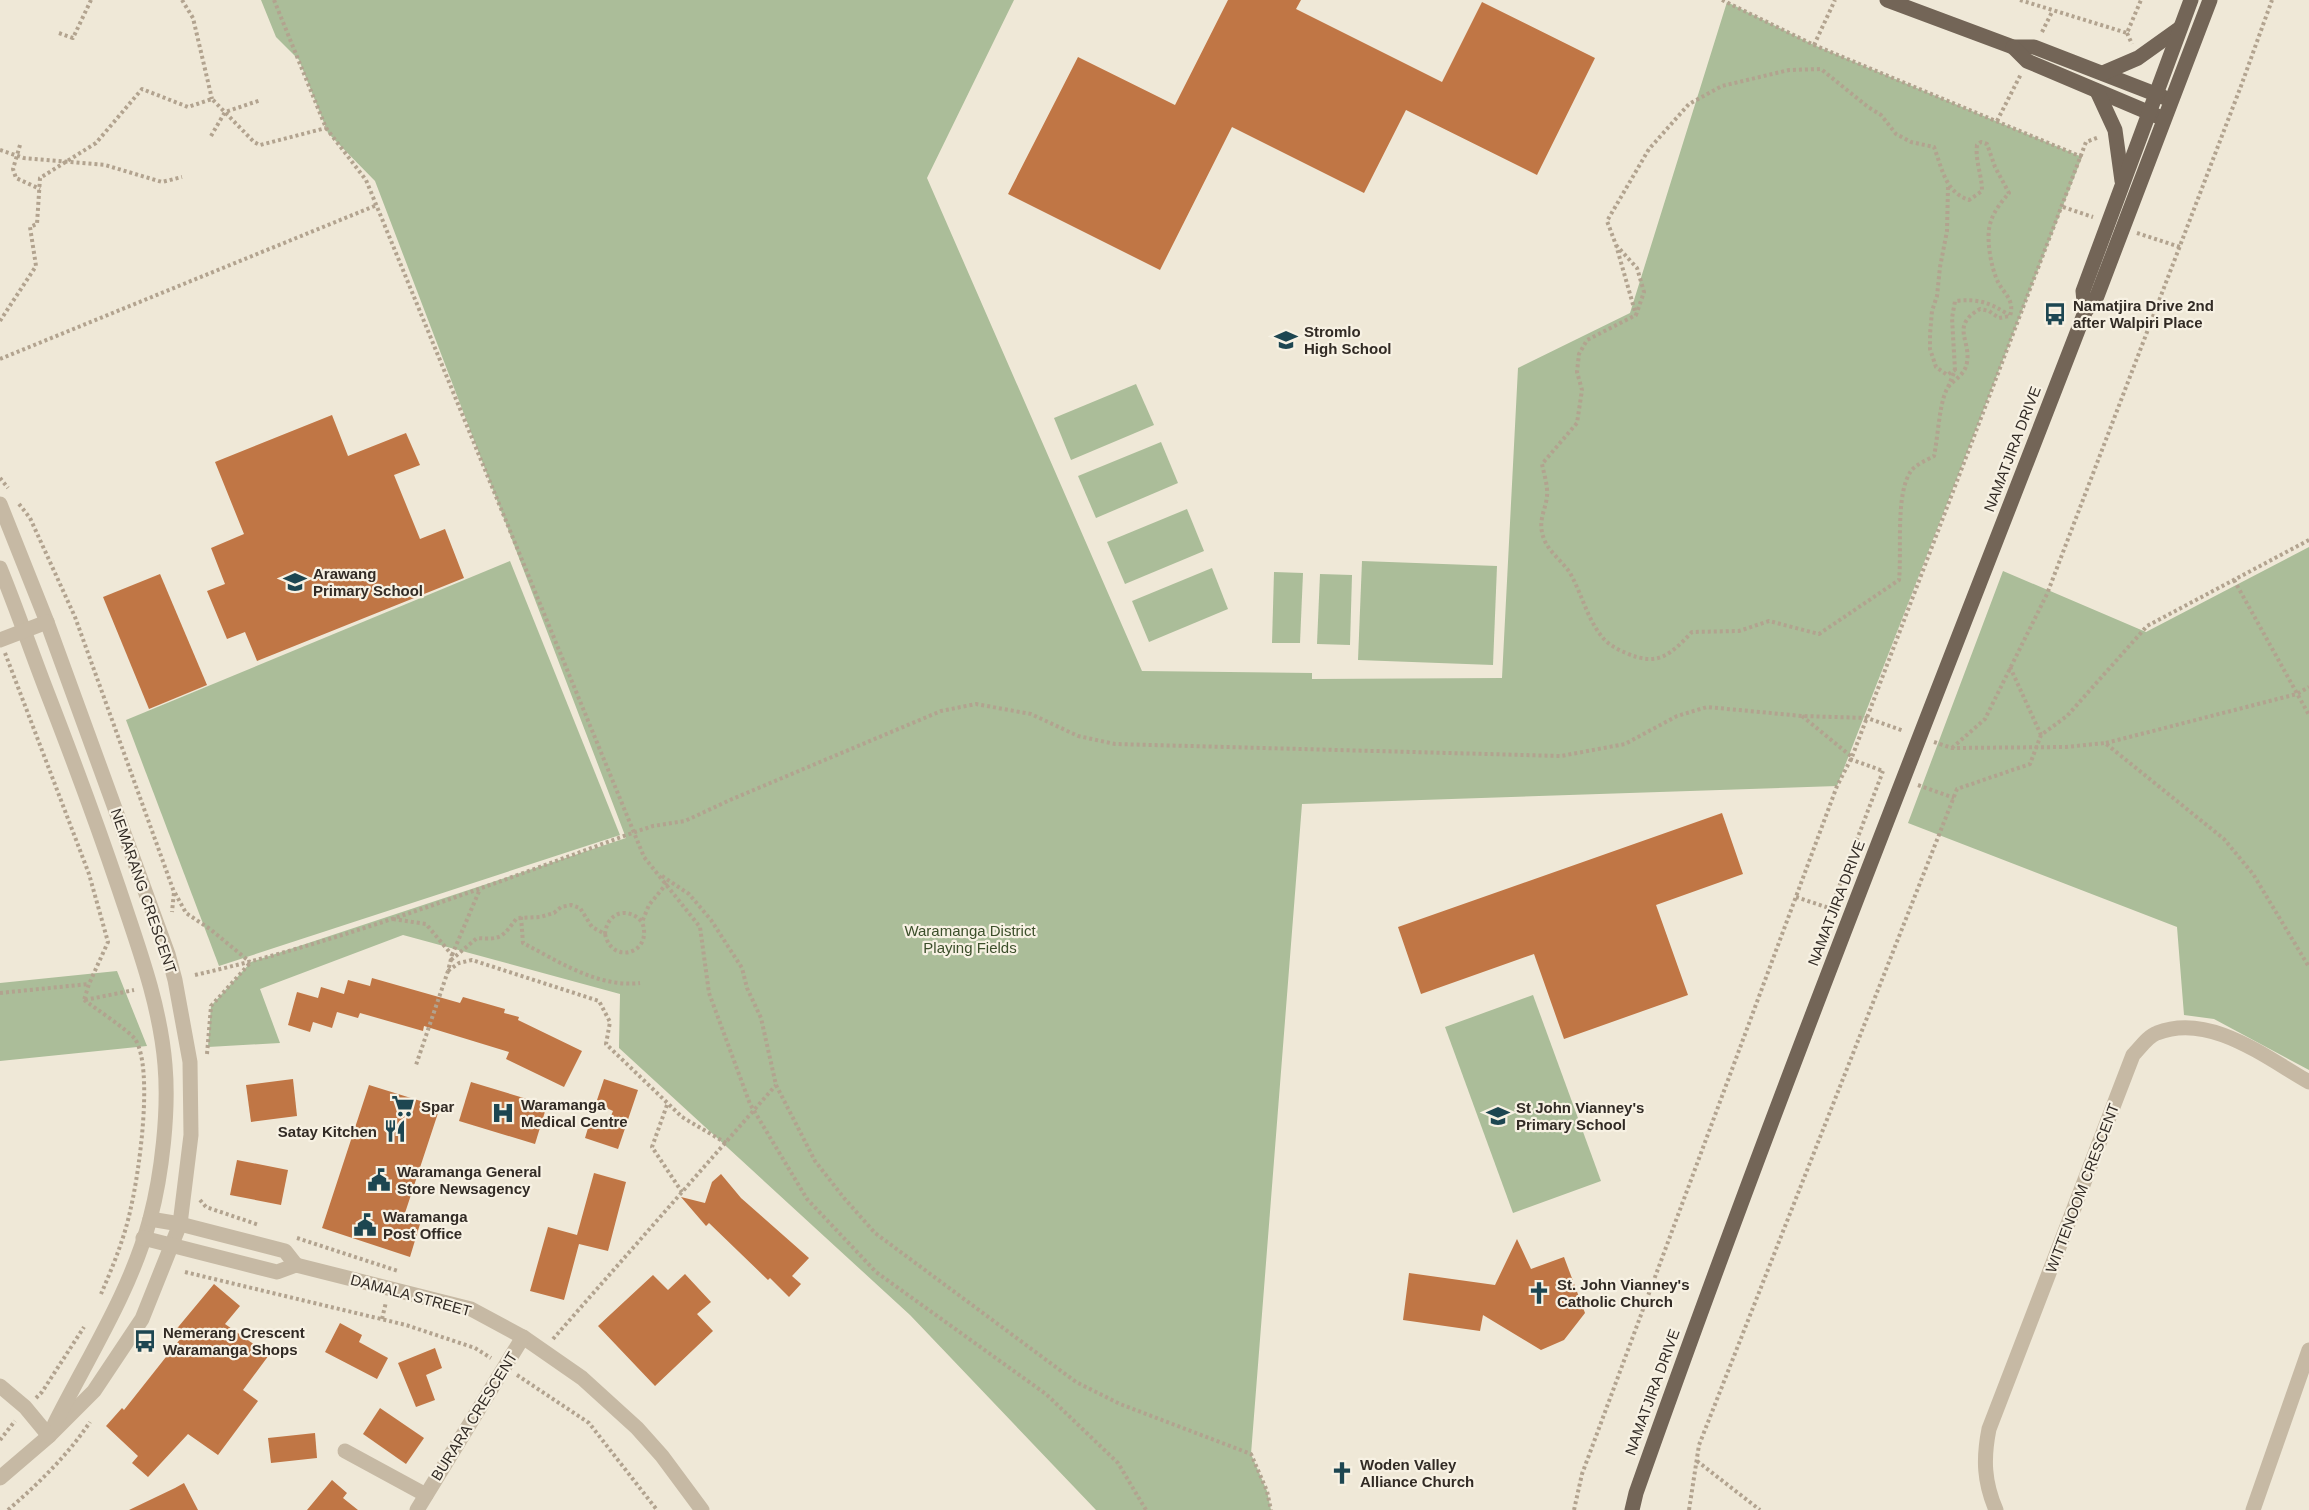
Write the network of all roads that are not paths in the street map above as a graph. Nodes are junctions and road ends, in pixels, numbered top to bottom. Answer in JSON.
{"nodes":[{"id":1,"x":1887,"y":0,"type":"edge"},
{"id":2,"x":2191,"y":0,"type":"edge"},
{"id":3,"x":2210,"y":0,"type":"edge"},
{"id":4,"x":2181,"y":27,"type":"junction"},
{"id":5,"x":2013,"y":47,"type":"junction"},
{"id":6,"x":2103,"y":74,"type":"junction"},
{"id":7,"x":2097,"y":91,"type":"junction"},
{"id":8,"x":2156,"y":94,"type":"junction"},
{"id":9,"x":2172,"y":100,"type":"junction"},
{"id":10,"x":2149,"y":112,"type":"junction"},
{"id":11,"x":2165,"y":119,"type":"junction"},
{"id":12,"x":2122,"y":183,"type":"junction"},
{"id":13,"x":2085,"y":312,"type":"junction"},
{"id":14,"x":0,"y":504,"type":"edge"},
{"id":15,"x":0,"y":568,"type":"edge"},
{"id":16,"x":47,"y":622,"type":"junction"},
{"id":17,"x":24,"y":631,"type":"junction"},
{"id":18,"x":2,"y":646,"type":"edge"},
{"id":19,"x":2309,"y":1082,"type":"edge"},
{"id":20,"x":150,"y":1219,"type":"junction"},
{"id":21,"x":180,"y":1224,"type":"junction"},
{"id":22,"x":143,"y":1238,"type":"junction"},
{"id":23,"x":172,"y":1244,"type":"junction"},
{"id":24,"x":296,"y":1265,"type":"junction"},
{"id":25,"x":523,"y":1338,"type":"junction"},
{"id":26,"x":2309,"y":1350,"type":"edge"},
{"id":27,"x":0,"y":1386,"type":"edge"},
{"id":28,"x":48,"y":1436,"type":"junction"},
{"id":29,"x":345,"y":1451,"type":"dead end"},
{"id":30,"x":0,"y":1478,"type":"edge"},
{"id":31,"x":426,"y":1495,"type":"junction"},
{"id":32,"x":417,"y":1510,"type":"edge"},
{"id":33,"x":702,"y":1510,"type":"edge"},
{"id":34,"x":1632,"y":1510,"type":"edge"},
{"id":35,"x":1996,"y":1510,"type":"edge"},
{"id":36,"x":2253,"y":1510,"type":"edge"}],
"edges":[{"from":1,"to":5,"type":"main road"},
{"from":2,"to":4,"type":"main road","name":"NAMATJIRA DRIVE"},
{"from":3,"to":9,"type":"main road","name":"NAMATJIRA DRIVE"},
{"from":4,"to":6,"type":"main road"},
{"from":4,"to":8,"type":"main road","name":"NAMATJIRA DRIVE"},
{"from":5,"to":6,"type":"main road"},
{"from":5,"to":7,"type":"main road"},
{"from":6,"to":8,"type":"main road"},
{"from":7,"to":10,"type":"main road"},
{"from":7,"to":12,"type":"main road"},
{"from":8,"to":9,"type":"main road"},
{"from":8,"to":10,"type":"main road","name":"NAMATJIRA DRIVE"},
{"from":9,"to":11,"type":"main road","name":"NAMATJIRA DRIVE"},
{"from":10,"to":11,"type":"main road"},
{"from":10,"to":12,"type":"main road","name":"NAMATJIRA DRIVE"},
{"from":11,"to":13,"type":"main road","name":"NAMATJIRA DRIVE"},
{"from":12,"to":13,"type":"main road","name":"NAMATJIRA DRIVE"},
{"from":13,"to":34,"type":"main road","name":"NAMATJIRA DRIVE"},
{"from":14,"to":16,"type":"street","name":"NEMARANG CRESCENT"},
{"from":15,"to":17,"type":"street","name":"NEMARANG CRESCENT"},
{"from":16,"to":17,"type":"street"},
{"from":16,"to":21,"type":"street","name":"NEMARANG CRESCENT"},
{"from":17,"to":18,"type":"street"},
{"from":17,"to":20,"type":"street","name":"NEMARANG CRESCENT"},
{"from":19,"to":35,"type":"street","name":"WITTENOOM CRESCENT"},
{"from":20,"to":21,"type":"street","name":"DAMALA STREET"},
{"from":20,"to":22,"type":"street","name":"NEMARANG CRESCENT"},
{"from":21,"to":23,"type":"street","name":"NEMARANG CRESCENT"},
{"from":21,"to":24,"type":"street","name":"DAMALA STREET"},
{"from":22,"to":23,"type":"street","name":"DAMALA STREET"},
{"from":22,"to":28,"type":"street","name":"NEMARANG CRESCENT"},
{"from":23,"to":24,"type":"street","name":"DAMALA STREET"},
{"from":23,"to":28,"type":"street","name":"NEMARANG CRESCENT"},
{"from":24,"to":25,"type":"street","name":"DAMALA STREET"},
{"from":25,"to":31,"type":"street","name":"BURARA CRESCENT"},
{"from":25,"to":33,"type":"street","name":"DAMALA STREET"},
{"from":26,"to":36,"type":"street"},
{"from":27,"to":28,"type":"street"},
{"from":28,"to":30,"type":"street","name":"NEMARANG CRESCENT"},
{"from":29,"to":31,"type":"street","name":"BURARA CRESCENT"},
{"from":31,"to":32,"type":"street","name":"BURARA CRESCENT"}]}
